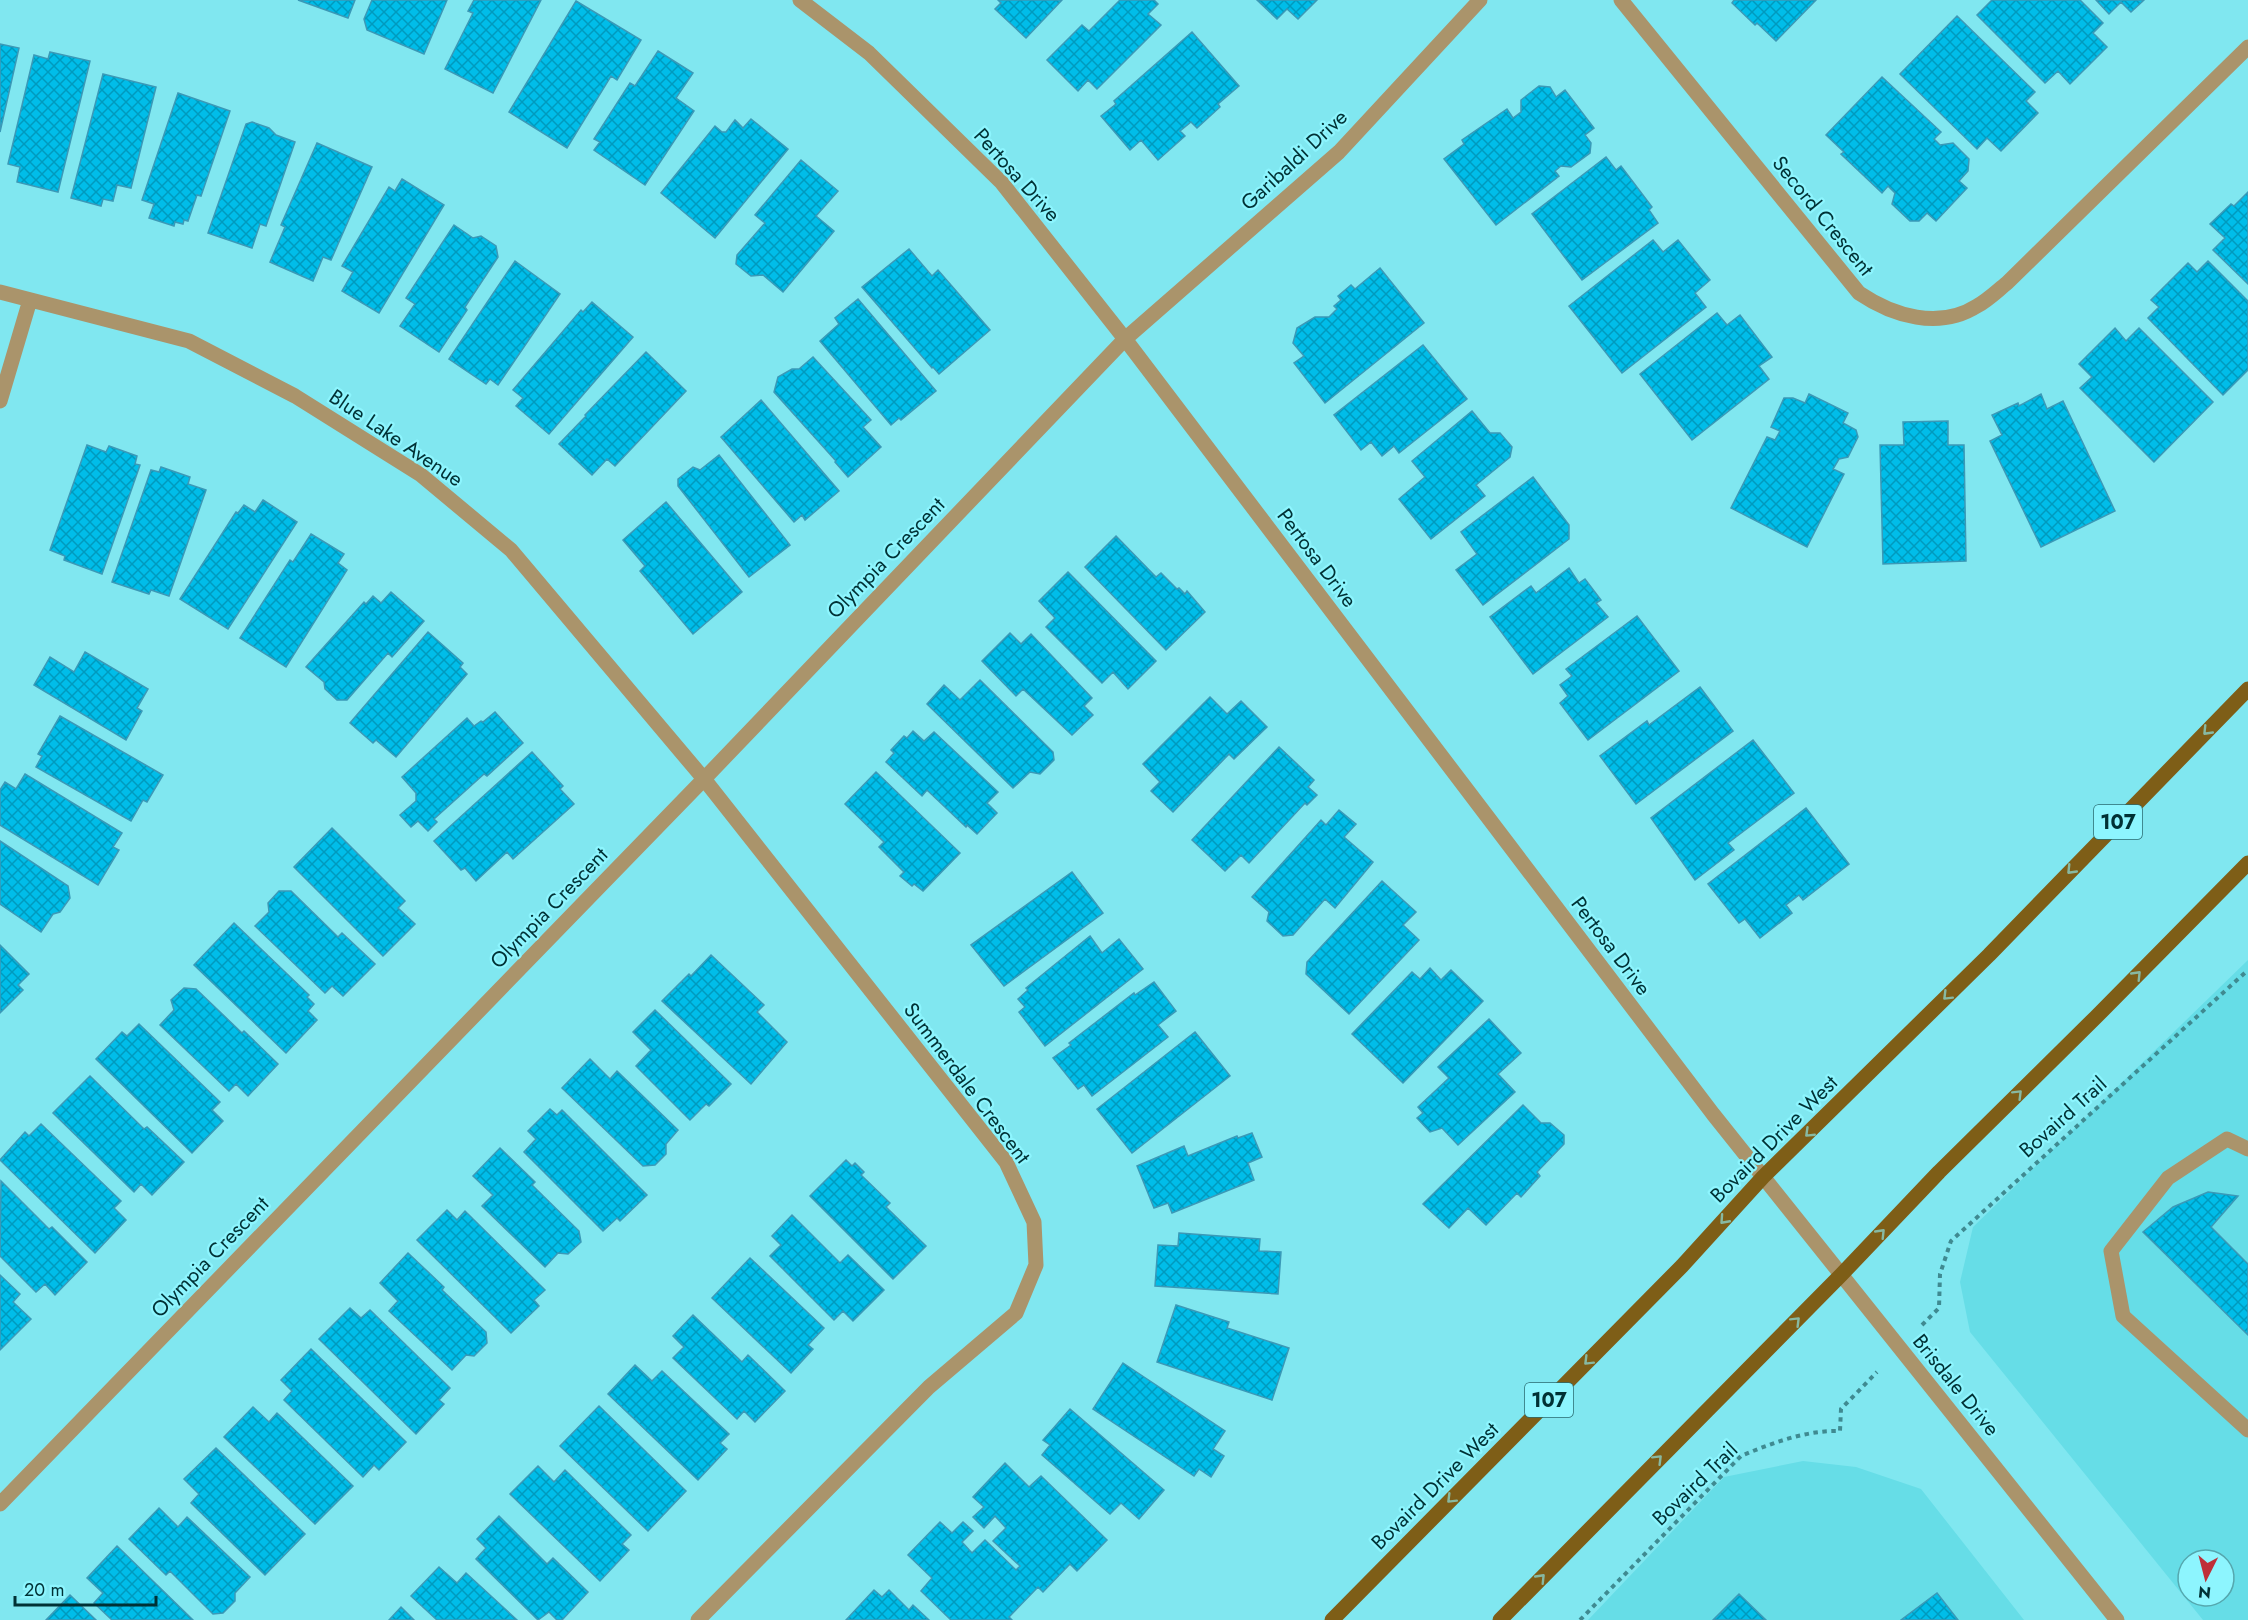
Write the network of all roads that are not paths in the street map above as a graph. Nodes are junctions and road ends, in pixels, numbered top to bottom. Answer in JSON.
{"nodes":[{"id":1,"x":800,"y":0,"type":"edge"},
{"id":2,"x":1480,"y":0,"type":"edge"},
{"id":3,"x":1621,"y":0,"type":"edge"},
{"id":4,"x":2248,"y":47,"type":"edge"},
{"id":5,"x":0,"y":292,"type":"edge"},
{"id":6,"x":30,"y":300,"type":"junction"},
{"id":7,"x":1125,"y":339,"type":"junction"},
{"id":8,"x":0,"y":401,"type":"edge"},
{"id":9,"x":2248,"y":689,"type":"edge"},
{"id":10,"x":704,"y":779,"type":"junction"},
{"id":11,"x":2248,"y":862,"type":"edge"},
{"id":12,"x":2248,"y":1149,"type":"edge"},
{"id":13,"x":1763,"y":1177,"type":"junction"},
{"id":14,"x":1841,"y":1275,"type":"junction"},
{"id":15,"x":2248,"y":1430,"type":"edge"},
{"id":16,"x":0,"y":1504,"type":"edge"},
{"id":17,"x":699,"y":1620,"type":"edge"},
{"id":18,"x":1332,"y":1620,"type":"edge"},
{"id":19,"x":1500,"y":1620,"type":"edge"},
{"id":20,"x":2117,"y":1620,"type":"edge"}],
"edges":[{"from":1,"to":7,"type":"street","name":"Pertosa Drive"},
{"from":2,"to":7,"type":"street","name":"Garibaldi Drive"},
{"from":3,"to":4,"type":"street","name":"Secord Crescent"},
{"from":5,"to":6,"type":"street","name":"Blue Lake Avenue"},
{"from":6,"to":8,"type":"street"},
{"from":6,"to":10,"type":"street","name":"Blue Lake Avenue"},
{"from":7,"to":10,"type":"street","name":"Olympia Crescent"},
{"from":7,"to":13,"type":"street","name":"Pertosa Drive"},
{"from":9,"to":13,"type":"main road","name":"Bovaird Drive West","number":"107","one_way":true},
{"from":10,"to":16,"type":"street","name":"Olympia Crescent"},
{"from":10,"to":17,"type":"street","name":"Summerdale Crescent"},
{"from":14,"to":11,"type":"main road","one_way":true},
{"from":12,"to":15,"type":"street"},
{"from":13,"to":14,"type":"street","name":"Brisdale Drive"},
{"from":13,"to":18,"type":"main road","name":"Bovaird Drive West","number":"107","one_way":true},
{"from":19,"to":14,"type":"main road","one_way":true},
{"from":14,"to":20,"type":"street","name":"Brisdale Drive"}]}
